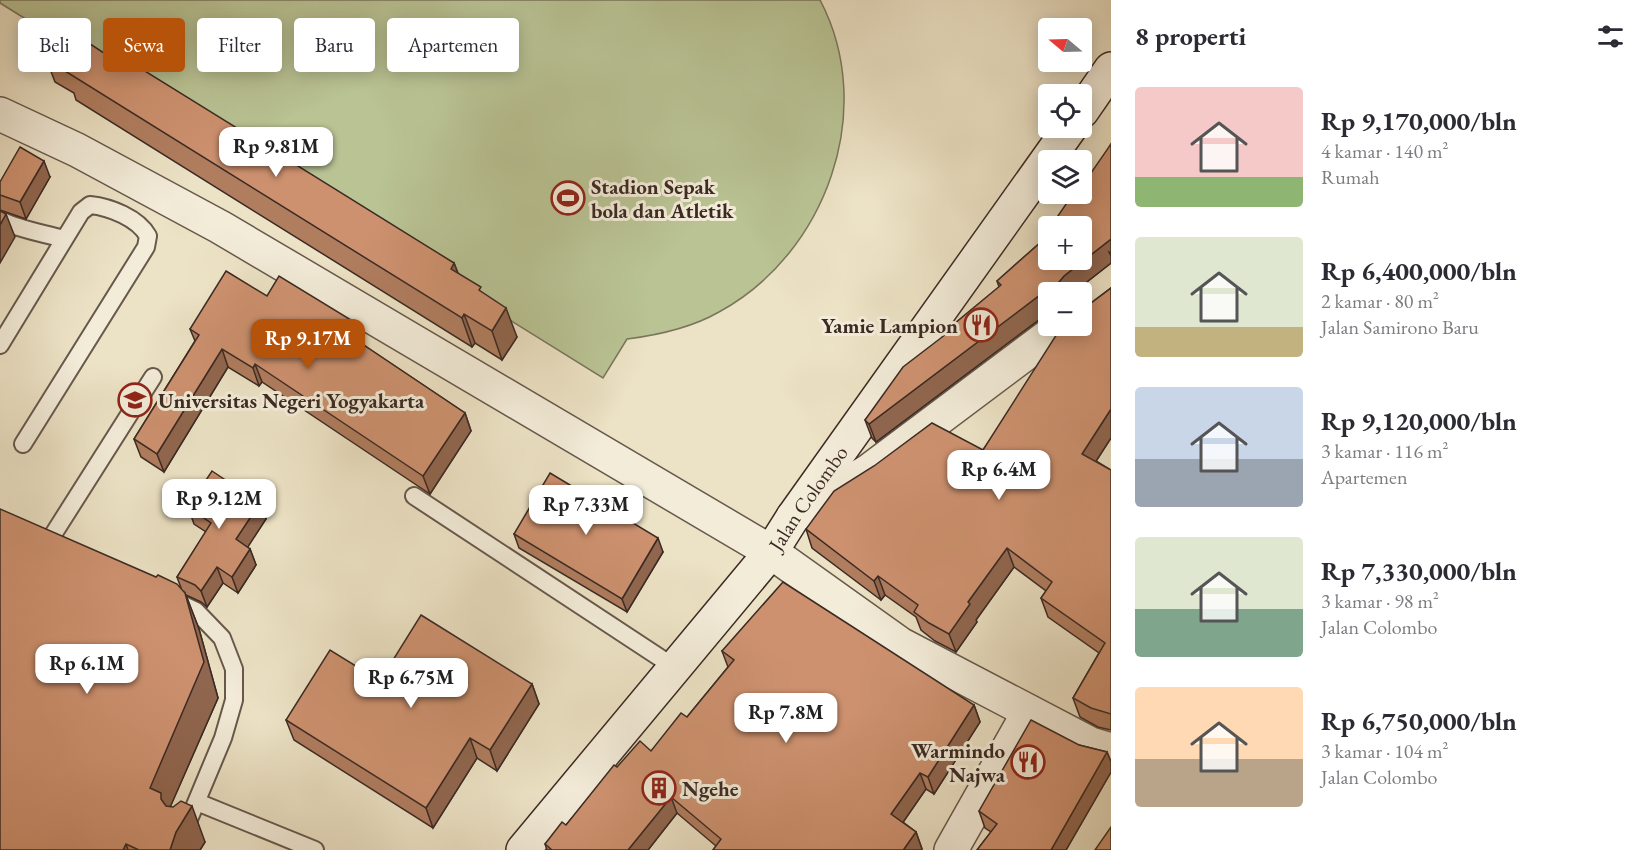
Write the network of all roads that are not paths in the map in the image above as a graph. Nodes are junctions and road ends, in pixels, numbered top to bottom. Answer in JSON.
{"nodes":[{"id":1,"x":1111,"y":69,"type":"edge"},
{"id":2,"x":1092,"y":97,"type":"edge"},
{"id":3,"x":0,"y":114,"type":"edge"},
{"id":4,"x":1063,"y":138,"type":"edge"},
{"id":5,"x":0,"y":220,"type":"edge"},
{"id":6,"x":64,"y":239,"type":"junction"},
{"id":7,"x":1049,"y":336,"type":"edge"},
{"id":8,"x":0,"y":345,"type":"edge"},
{"id":9,"x":153,"y":377,"type":"dead end"},
{"id":10,"x":22,"y":444,"type":"dead end"},
{"id":11,"x":414,"y":496,"type":"dead end"},
{"id":12,"x":793,"y":517,"type":"junction"},
{"id":13,"x":29,"y":533,"type":"edge"},
{"id":14,"x":771,"y":552,"type":"junction"},
{"id":15,"x":154,"y":591,"type":"edge"},
{"id":16,"x":674,"y":667,"type":"junction"},
{"id":17,"x":1029,"y":712,"type":"junction"},
{"id":18,"x":1111,"y":750,"type":"edge"},
{"id":19,"x":197,"y":802,"type":"junction"},
{"id":20,"x":184,"y":833,"type":"edge"},
{"id":21,"x":315,"y":850,"type":"edge"},
{"id":22,"x":523,"y":850,"type":"edge"},
{"id":23,"x":951,"y":850,"type":"edge"}],
"edges":[{"from":1,"to":2,"type":"street"},
{"from":3,"to":14,"type":"street"},
{"from":4,"to":12,"type":"street","name":"Jalan Colombo"},
{"from":5,"to":6,"type":"lane"},
{"from":6,"to":8,"type":"lane"},
{"from":6,"to":10,"type":"lane"},
{"from":7,"to":12,"type":"street"},
{"from":9,"to":13,"type":"lane"},
{"from":11,"to":16,"type":"lane"},
{"from":12,"to":14,"type":"street","name":"Jalan Colombo"},
{"from":14,"to":16,"type":"street","name":"Jalan Colombo"},
{"from":14,"to":17,"type":"street"},
{"from":15,"to":19,"type":"lane"},
{"from":16,"to":22,"type":"street","name":"Jalan Colombo"},
{"from":17,"to":18,"type":"street"},
{"from":17,"to":23,"type":"street"},
{"from":19,"to":20,"type":"lane"},
{"from":19,"to":21,"type":"lane"}]}
